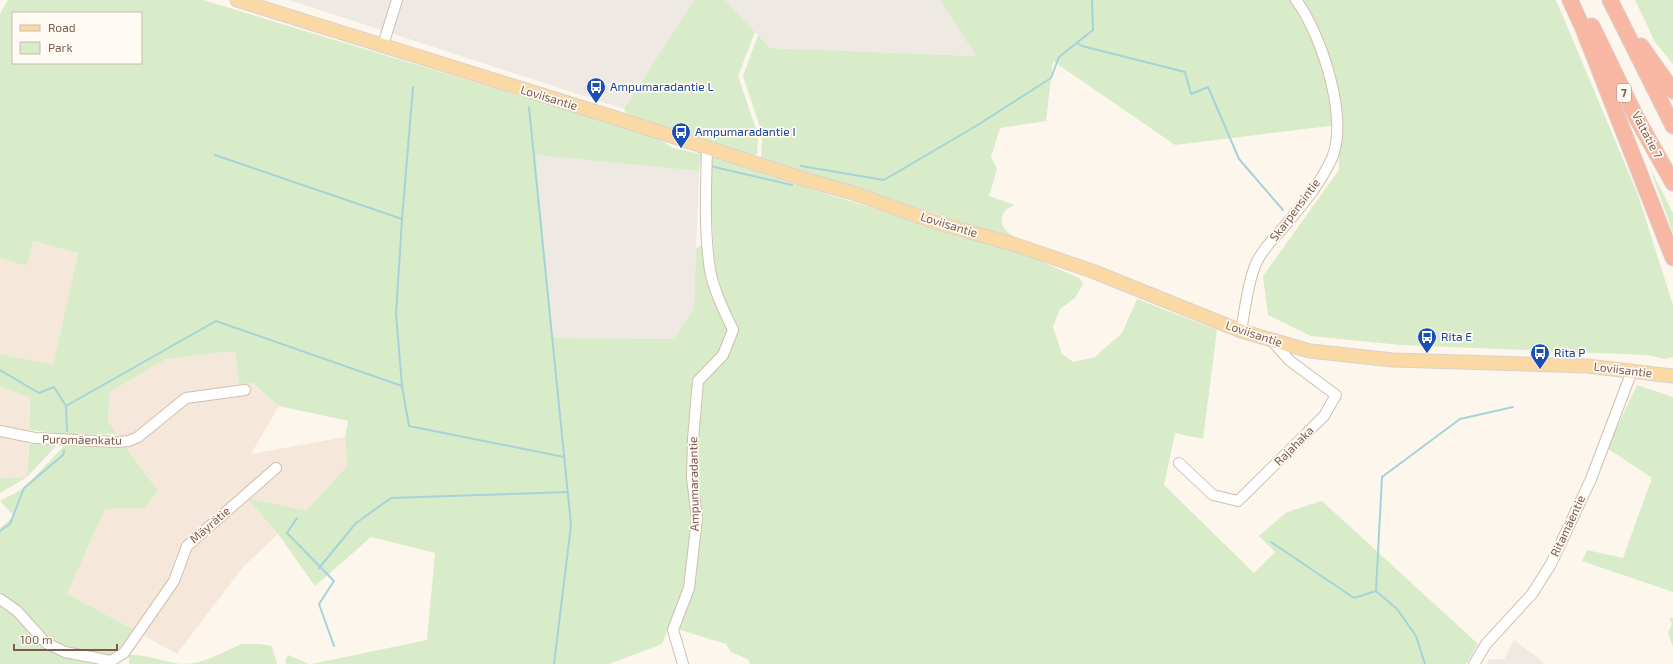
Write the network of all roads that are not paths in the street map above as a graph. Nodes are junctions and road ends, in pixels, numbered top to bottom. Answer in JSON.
{"nodes":[{"id":1,"x":237,"y":0,"type":"edge"},
{"id":2,"x":397,"y":0,"type":"edge"},
{"id":3,"x":1296,"y":0,"type":"edge"},
{"id":4,"x":1570,"y":0,"type":"edge"},
{"id":5,"x":1579,"y":0,"type":"edge"},
{"id":6,"x":1610,"y":0,"type":"edge"},
{"id":7,"x":1614,"y":0,"type":"edge"},
{"id":8,"x":383,"y":45,"type":"junction"},
{"id":9,"x":1673,"y":90,"type":"edge"},
{"id":10,"x":1673,"y":126,"type":"edge"},
{"id":11,"x":707,"y":148,"type":"junction"},
{"id":12,"x":1673,"y":183,"type":"edge"},
{"id":13,"x":1673,"y":258,"type":"edge"},
{"id":14,"x":1241,"y":331,"type":"junction"},
{"id":15,"x":1271,"y":340,"type":"junction"},
{"id":16,"x":1632,"y":370,"type":"junction"},
{"id":17,"x":1673,"y":376,"type":"edge"},
{"id":18,"x":245,"y":390,"type":"dead end"},
{"id":19,"x":0,"y":431,"type":"edge"},
{"id":20,"x":1179,"y":463,"type":"dead end"},
{"id":21,"x":276,"y":468,"type":"dead end"},
{"id":22,"x":0,"y":599,"type":"edge"},
{"id":23,"x":683,"y":664,"type":"edge"},
{"id":24,"x":1474,"y":664,"type":"edge"}],
"edges":[{"from":1,"to":8,"type":"main road","name":"Loviisantie"},
{"from":2,"to":8,"type":"street"},
{"from":3,"to":14,"type":"street","name":"Skarpensintie"},
{"from":4,"to":13,"type":"highway"},
{"from":5,"to":12,"type":"highway","name":"Valtatie 7","number":"7"},
{"from":6,"to":10,"type":"highway"},
{"from":7,"to":9,"type":"highway"},
{"from":8,"to":11,"type":"main road","name":"Loviisantie"},
{"from":11,"to":14,"type":"main road","name":"Loviisantie"},
{"from":11,"to":23,"type":"street","name":"Ampumaradantie"},
{"from":14,"to":15,"type":"main road","name":"Loviisantie"},
{"from":15,"to":16,"type":"main road","name":"Loviisantie"},
{"from":15,"to":20,"type":"street","name":"Rajahaka"},
{"from":16,"to":17,"type":"main road","name":"Loviisantie"},
{"from":16,"to":24,"type":"street","name":"Ritamäentie"},
{"from":18,"to":19,"type":"street","name":"Puromäenkatu"},
{"from":21,"to":22,"type":"street","name":"Mäyrätie"}]}
